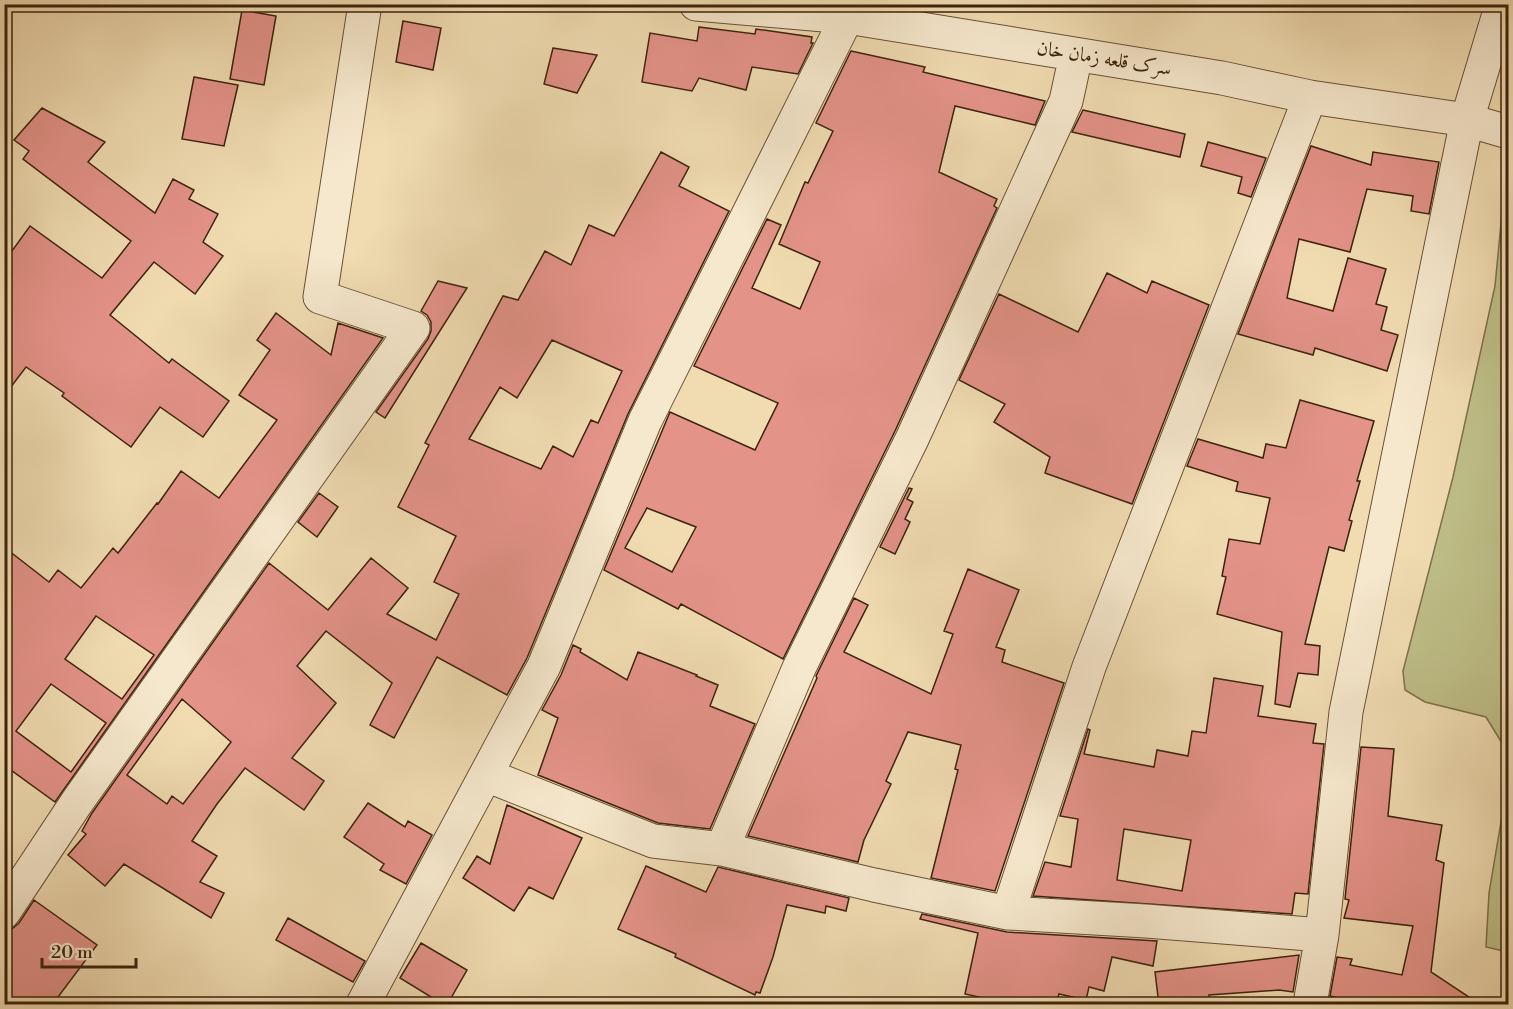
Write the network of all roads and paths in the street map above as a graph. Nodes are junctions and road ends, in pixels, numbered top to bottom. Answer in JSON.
{"nodes":[{"id":1,"x":365,"y":4,"type":"edge"},
{"id":2,"x":696,"y":4,"type":"edge"},
{"id":3,"x":1502,"y":4,"type":"edge"},
{"id":4,"x":811,"y":9,"type":"edge"},
{"id":5,"x":847,"y":17,"type":"junction"},
{"id":6,"x":1076,"y":55,"type":"junction"},
{"id":7,"x":1310,"y":97,"type":"junction"},
{"id":8,"x":1467,"y":120,"type":"junction"},
{"id":9,"x":1509,"y":132,"type":"edge"},
{"id":10,"x":486,"y":775,"type":"junction"},
{"id":11,"x":722,"y":849,"type":"junction"},
{"id":12,"x":4,"y":912,"type":"edge"},
{"id":13,"x":1008,"y":913,"type":"junction"},
{"id":14,"x":1322,"y":935,"type":"junction"},
{"id":15,"x":363,"y":1005,"type":"edge"},
{"id":16,"x":1310,"y":1005,"type":"edge"}],
"edges":[{"from":1,"to":12,"type":"street"},
{"from":2,"to":4,"type":"street","name":"سرک قلعه زمان خان"},
{"from":3,"to":8,"type":"street"},
{"from":4,"to":5,"type":"street","name":"سرک قلعه زمان خان"},
{"from":5,"to":6,"type":"street","name":"سرک قلعه زمان خان"},
{"from":5,"to":10,"type":"street"},
{"from":6,"to":7,"type":"street","name":"سرک قلعه زمان خان"},
{"from":6,"to":11,"type":"street"},
{"from":7,"to":8,"type":"street","name":"سرک قلعه زمان خان"},
{"from":7,"to":13,"type":"street"},
{"from":8,"to":9,"type":"street","name":"سرک قلعه زمان خان"},
{"from":8,"to":14,"type":"street"},
{"from":10,"to":11,"type":"street"},
{"from":10,"to":15,"type":"street"},
{"from":11,"to":13,"type":"street"},
{"from":13,"to":14,"type":"street"},
{"from":14,"to":16,"type":"street"}]}
